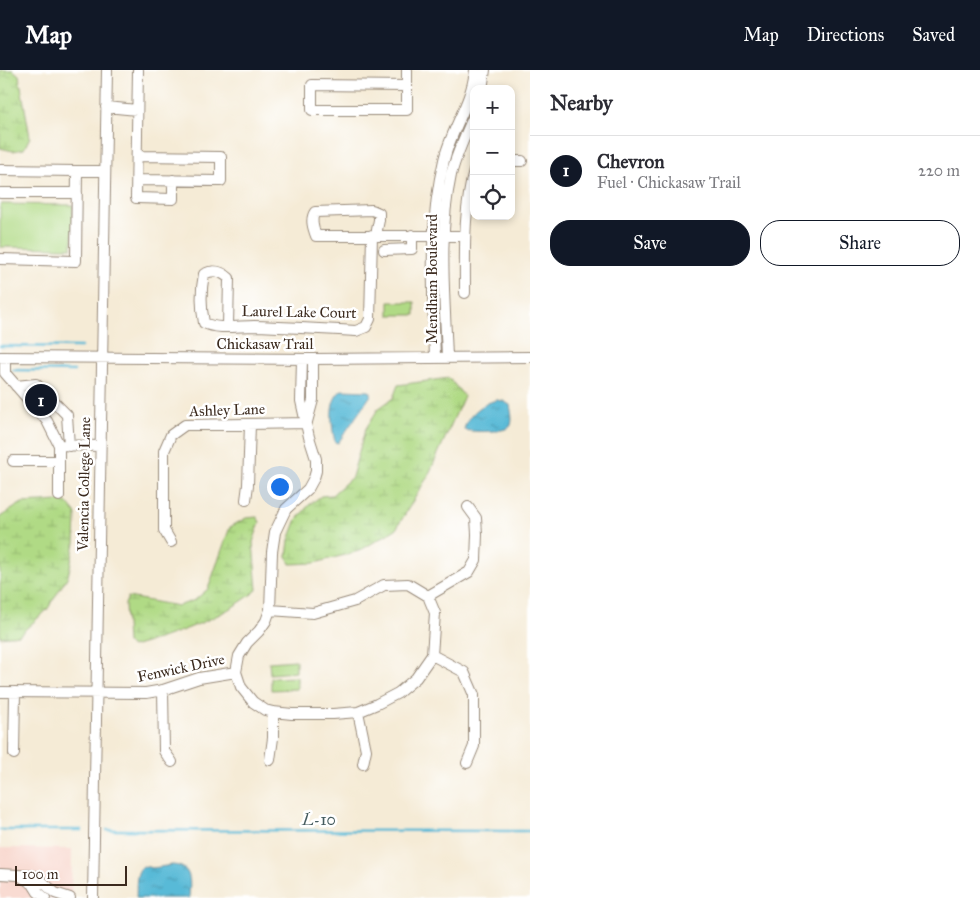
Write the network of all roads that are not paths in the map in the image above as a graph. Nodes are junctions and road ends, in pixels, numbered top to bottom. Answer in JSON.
{"nodes":[{"id":1,"x":107,"y":70,"type":"edge"},
{"id":2,"x":138,"y":70,"type":"edge"},
{"id":3,"x":406,"y":70,"type":"edge"},
{"id":4,"x":475,"y":70,"type":"edge"},
{"id":5,"x":485,"y":70,"type":"edge"},
{"id":6,"x":483,"y":85,"type":"edge"},
{"id":7,"x":407,"y":86,"type":"junction"},
{"id":8,"x":106,"y":106,"type":"junction"},
{"id":9,"x":137,"y":110,"type":"junction"},
{"id":10,"x":470,"y":124,"type":"edge"},
{"id":11,"x":137,"y":156,"type":"junction"},
{"id":12,"x":515,"y":161,"type":"edge"},
{"id":13,"x":522,"y":161,"type":"dead end"},
{"id":14,"x":0,"y":170,"type":"edge"},
{"id":15,"x":77,"y":171,"type":"junction"},
{"id":16,"x":104,"y":171,"type":"junction"},
{"id":17,"x":473,"y":175,"type":"edge"},
{"id":18,"x":136,"y":180,"type":"junction"},
{"id":19,"x":173,"y":180,"type":"junction"},
{"id":20,"x":0,"y":193,"type":"edge"},
{"id":21,"x":77,"y":193,"type":"junction"},
{"id":22,"x":374,"y":235,"type":"junction"},
{"id":23,"x":412,"y":235,"type":"junction"},
{"id":24,"x":439,"y":235,"type":"junction"},
{"id":25,"x":465,"y":236,"type":"junction"},
{"id":26,"x":384,"y":250,"type":"dead end"},
{"id":27,"x":0,"y":259,"type":"edge"},
{"id":28,"x":465,"y":294,"type":"dead end"},
{"id":29,"x":228,"y":326,"type":"junction"},
{"id":30,"x":2,"y":357,"type":"edge"},
{"id":31,"x":530,"y":357,"type":"edge"},
{"id":32,"x":101,"y":358,"type":"junction"},
{"id":33,"x":435,"y":358,"type":"junction"},
{"id":34,"x":447,"y":358,"type":"junction"},
{"id":35,"x":302,"y":359,"type":"junction"},
{"id":36,"x":313,"y":359,"type":"junction"},
{"id":37,"x":16,"y":386,"type":"junction"},
{"id":38,"x":307,"y":422,"type":"junction"},
{"id":39,"x":250,"y":424,"type":"junction"},
{"id":40,"x":64,"y":445,"type":"junction"},
{"id":41,"x":100,"y":446,"type":"junction"},
{"id":42,"x":13,"y":461,"type":"dead end"},
{"id":43,"x":59,"y":461,"type":"junction"},
{"id":44,"x":59,"y":496,"type":"dead end"},
{"id":45,"x":246,"y":500,"type":"dead end"},
{"id":46,"x":468,"y":507,"type":"dead end"},
{"id":47,"x":171,"y":542,"type":"dead end"},
{"id":48,"x":428,"y":596,"type":"junction"},
{"id":49,"x":270,"y":610,"type":"junction"},
{"id":50,"x":432,"y":655,"type":"junction"},
{"id":51,"x":236,"y":672,"type":"junction"},
{"id":52,"x":163,"y":690,"type":"junction"},
{"id":53,"x":0,"y":692,"type":"edge"},
{"id":54,"x":15,"y":692,"type":"junction"},
{"id":55,"x":96,"y":693,"type":"junction"},
{"id":56,"x":274,"y":712,"type":"junction"},
{"id":57,"x":358,"y":712,"type":"junction"},
{"id":58,"x":14,"y":754,"type":"dead end"},
{"id":59,"x":270,"y":760,"type":"dead end"},
{"id":60,"x":172,"y":762,"type":"dead end"},
{"id":61,"x":466,"y":763,"type":"dead end"},
{"id":62,"x":363,"y":764,"type":"dead end"},
{"id":63,"x":0,"y":874,"type":"edge"},
{"id":64,"x":18,"y":874,"type":"junction"},
{"id":65,"x":45,"y":898,"type":"edge"},
{"id":66,"x":70,"y":898,"type":"edge"},
{"id":67,"x":93,"y":898,"type":"edge"}],
"edges":[{"from":1,"to":8,"type":"street","name":"Valencia College Lane"},
{"from":2,"to":9,"type":"street"},
{"from":3,"to":7,"type":"street"},
{"from":4,"to":24,"type":"street","name":"Mendham Boulevard"},
{"from":5,"to":6,"type":"street"},
{"from":7,"to":7,"type":"street"},
{"from":8,"to":9,"type":"street"},
{"from":8,"to":16,"type":"street","name":"Valencia College Lane"},
{"from":9,"to":11,"type":"street"},
{"from":10,"to":24,"type":"street","name":"Mendham Boulevard"},
{"from":11,"to":18,"type":"street"},
{"from":11,"to":19,"type":"street"},
{"from":12,"to":13,"type":"street"},
{"from":14,"to":15,"type":"street"},
{"from":15,"to":16,"type":"street"},
{"from":15,"to":21,"type":"street"},
{"from":16,"to":32,"type":"street","name":"Valencia College Lane"},
{"from":17,"to":25,"type":"street"},
{"from":18,"to":19,"type":"street"},
{"from":18,"to":19,"type":"street"},
{"from":20,"to":21,"type":"street"},
{"from":21,"to":27,"type":"street"},
{"from":22,"to":22,"type":"street"},
{"from":22,"to":23,"type":"street"},
{"from":22,"to":29,"type":"street","name":"Laurel Lake Court"},
{"from":23,"to":24,"type":"street"},
{"from":23,"to":26,"type":"street"},
{"from":24,"to":25,"type":"street"},
{"from":24,"to":33,"type":"street","name":"Mendham Boulevard"},
{"from":24,"to":34,"type":"street","name":"Mendham Boulevard"},
{"from":25,"to":28,"type":"street"},
{"from":29,"to":29,"type":"street"},
{"from":30,"to":32,"type":"street","name":"Chickasaw Trail"},
{"from":30,"to":37,"type":"street"},
{"from":31,"to":34,"type":"street","name":"Chickasaw Trail"},
{"from":32,"to":35,"type":"street","name":"Chickasaw Trail"},
{"from":32,"to":41,"type":"street","name":"Valencia College Lane"},
{"from":33,"to":34,"type":"street","name":"Chickasaw Trail"},
{"from":33,"to":36,"type":"street","name":"Chickasaw Trail"},
{"from":35,"to":36,"type":"street","name":"Chickasaw Trail"},
{"from":35,"to":38,"type":"street","name":"Fenwick Drive"},
{"from":36,"to":38,"type":"street","name":"Fenwick Drive"},
{"from":37,"to":40,"type":"street"},
{"from":37,"to":40,"type":"street"},
{"from":38,"to":39,"type":"street","name":"Ashley Lane"},
{"from":38,"to":49,"type":"street","name":"Fenwick Drive"},
{"from":39,"to":45,"type":"street"},
{"from":39,"to":47,"type":"street","name":"Ashley Lane"},
{"from":40,"to":41,"type":"street"},
{"from":40,"to":43,"type":"street"},
{"from":41,"to":55,"type":"street","name":"Valencia College Lane"},
{"from":42,"to":43,"type":"street"},
{"from":43,"to":44,"type":"street"},
{"from":46,"to":48,"type":"street"},
{"from":48,"to":49,"type":"street"},
{"from":48,"to":50,"type":"street"},
{"from":49,"to":51,"type":"street","name":"Fenwick Drive"},
{"from":50,"to":57,"type":"street"},
{"from":50,"to":61,"type":"street"},
{"from":51,"to":52,"type":"street","name":"Fenwick Drive"},
{"from":51,"to":56,"type":"street"},
{"from":52,"to":55,"type":"street","name":"Fenwick Drive"},
{"from":52,"to":60,"type":"street"},
{"from":53,"to":54,"type":"street","name":"Fenwick Drive"},
{"from":54,"to":55,"type":"street","name":"Fenwick Drive"},
{"from":54,"to":58,"type":"street"},
{"from":55,"to":67,"type":"street","name":"Valencia College Lane"},
{"from":56,"to":57,"type":"street"},
{"from":56,"to":59,"type":"street"},
{"from":57,"to":62,"type":"street"},
{"from":63,"to":64,"type":"street"},
{"from":64,"to":65,"type":"street"},
{"from":64,"to":66,"type":"street"}]}
